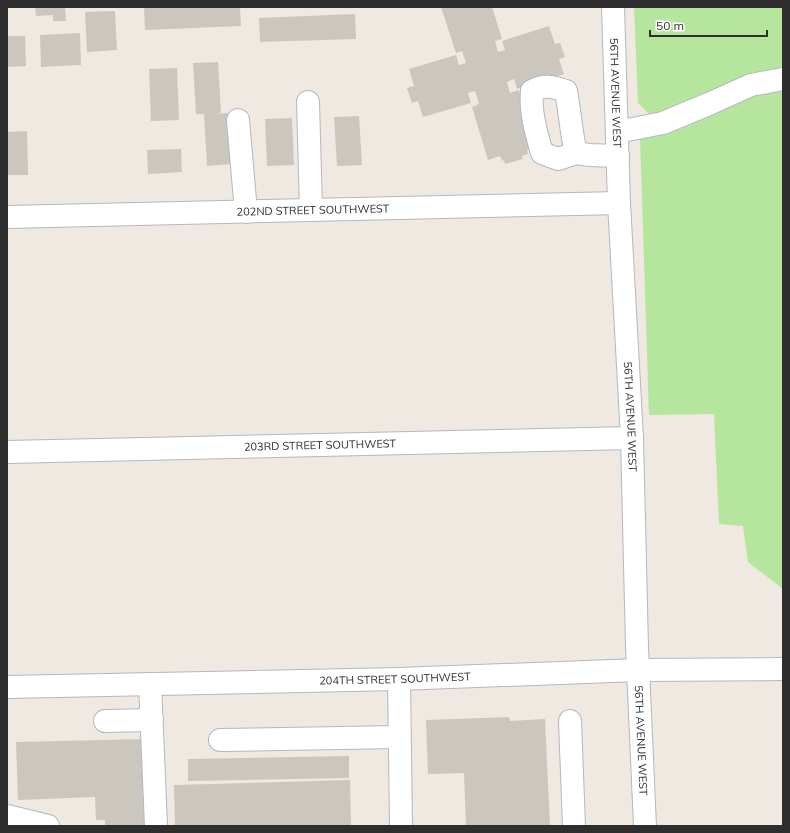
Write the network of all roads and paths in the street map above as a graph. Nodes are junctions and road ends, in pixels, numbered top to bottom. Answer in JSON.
{"nodes":[{"id":1,"x":613,"y":7,"type":"edge"},
{"id":2,"x":783,"y":79,"type":"edge"},
{"id":3,"x":308,"y":102,"type":"dead end"},
{"id":4,"x":238,"y":120,"type":"dead end"},
{"id":5,"x":617,"y":132,"type":"junction"},
{"id":6,"x":576,"y":153,"type":"dead end"},
{"id":7,"x":618,"y":156,"type":"junction"},
{"id":8,"x":619,"y":203,"type":"junction"},
{"id":9,"x":311,"y":210,"type":"junction"},
{"id":10,"x":246,"y":212,"type":"junction"},
{"id":11,"x":7,"y":217,"type":"edge"},
{"id":12,"x":632,"y":438,"type":"junction"},
{"id":13,"x":7,"y":452,"type":"edge"},
{"id":14,"x":638,"y":670,"type":"junction"},
{"id":15,"x":783,"y":670,"type":"edge"},
{"id":16,"x":399,"y":679,"type":"junction"},
{"id":17,"x":150,"y":684,"type":"junction"},
{"id":18,"x":7,"y":687,"type":"edge"},
{"id":19,"x":152,"y":720,"type":"junction"},
{"id":20,"x":105,"y":721,"type":"dead end"},
{"id":21,"x":570,"y":721,"type":"dead end"},
{"id":22,"x":399,"y":737,"type":"junction"},
{"id":23,"x":220,"y":740,"type":"dead end"},
{"id":24,"x":7,"y":816,"type":"edge"},
{"id":25,"x":48,"y":826,"type":"edge"},
{"id":26,"x":156,"y":826,"type":"edge"},
{"id":27,"x":401,"y":826,"type":"edge"},
{"id":28,"x":574,"y":826,"type":"edge"},
{"id":29,"x":645,"y":826,"type":"edge"}],
"edges":[{"from":1,"to":5,"type":"street","name":"56TH AVENUE WEST"},
{"from":2,"to":5,"type":"street"},
{"from":3,"to":9,"type":"street"},
{"from":4,"to":10,"type":"street"},
{"from":5,"to":7,"type":"street","name":"56TH AVENUE WEST"},
{"from":6,"to":7,"type":"street"},
{"from":7,"to":8,"type":"street","name":"56TH AVENUE WEST"},
{"from":8,"to":9,"type":"street","name":"202ND STREET SOUTHWEST"},
{"from":8,"to":12,"type":"street","name":"56TH AVENUE WEST"},
{"from":9,"to":10,"type":"street","name":"202ND STREET SOUTHWEST"},
{"from":10,"to":11,"type":"street","name":"202ND STREET SOUTHWEST"},
{"from":12,"to":13,"type":"street","name":"203RD STREET SOUTHWEST"},
{"from":12,"to":14,"type":"street","name":"56TH AVENUE WEST"},
{"from":14,"to":15,"type":"street","name":"204TH STREET SOUTHWEST"},
{"from":14,"to":16,"type":"street","name":"204TH STREET SOUTHWEST"},
{"from":14,"to":29,"type":"street","name":"56TH AVENUE WEST"},
{"from":16,"to":17,"type":"street","name":"204TH STREET SOUTHWEST"},
{"from":16,"to":22,"type":"street"},
{"from":17,"to":18,"type":"street","name":"204TH STREET SOUTHWEST"},
{"from":17,"to":19,"type":"street"},
{"from":19,"to":20,"type":"street"},
{"from":19,"to":26,"type":"street"},
{"from":21,"to":28,"type":"street"},
{"from":22,"to":23,"type":"street"},
{"from":22,"to":27,"type":"street"},
{"from":24,"to":25,"type":"street"}]}
